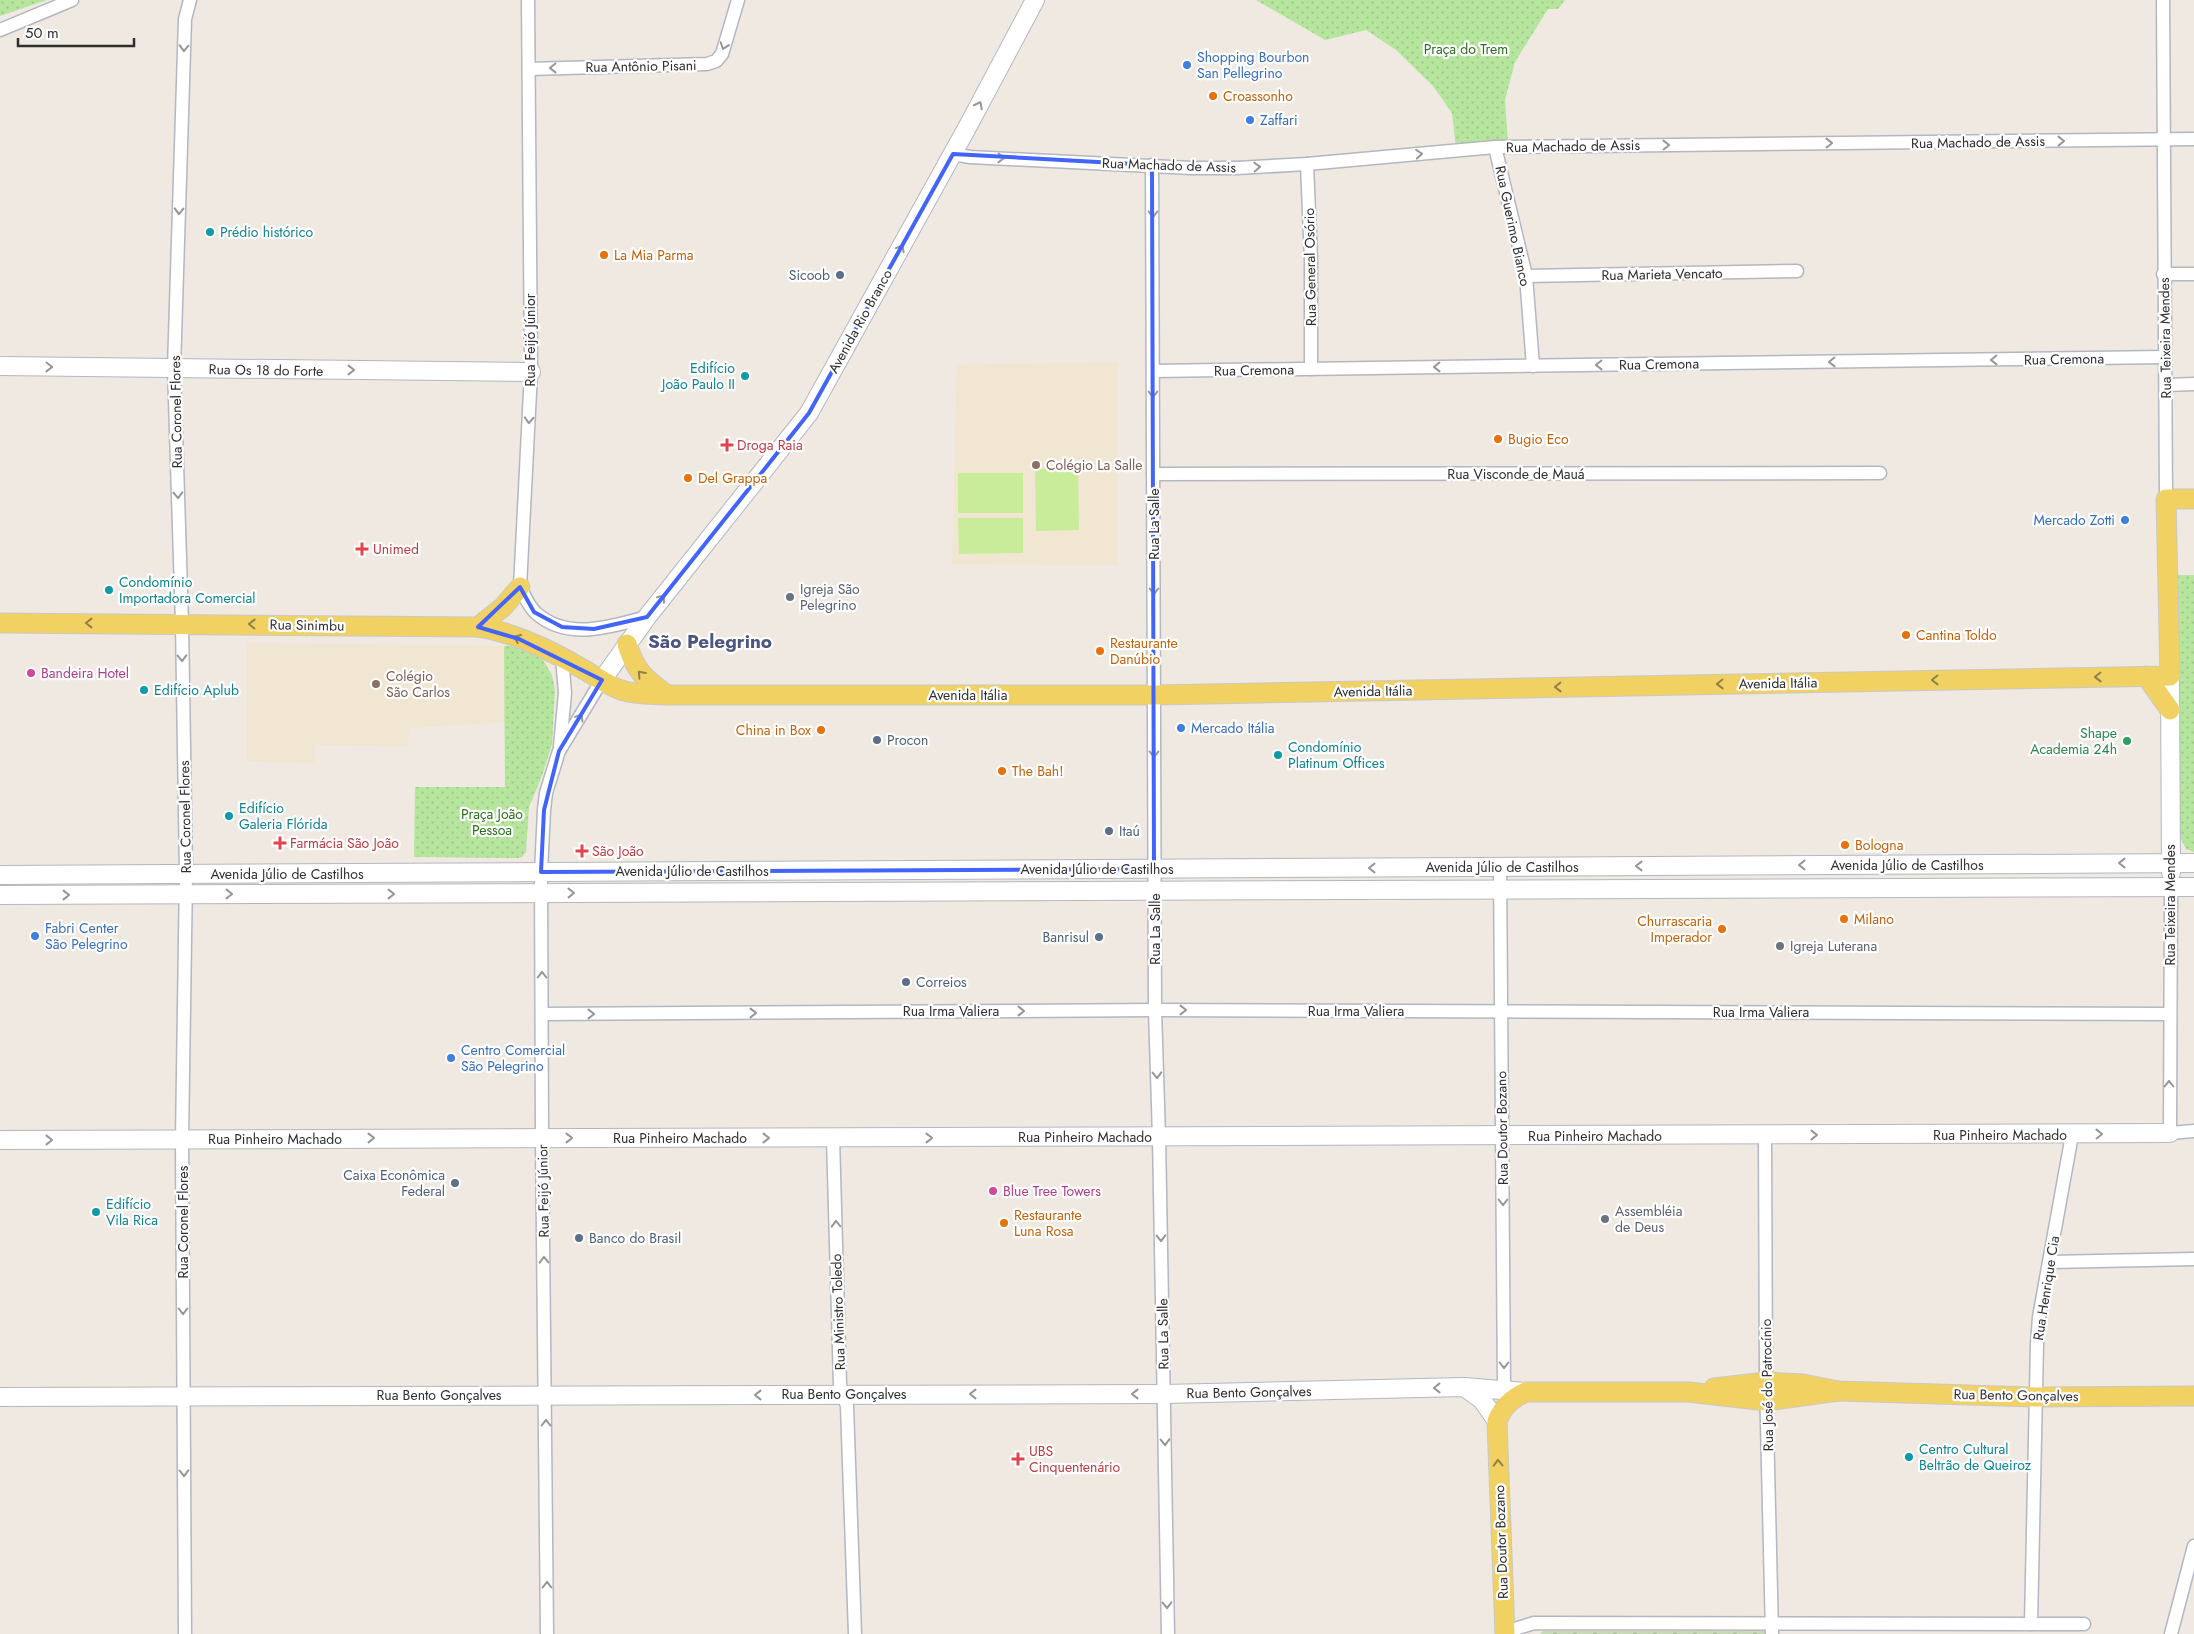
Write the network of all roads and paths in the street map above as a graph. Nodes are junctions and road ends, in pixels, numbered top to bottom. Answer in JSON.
{"nodes":[{"id":1,"x":72,"y":0,"type":"edge"},
{"id":2,"x":190,"y":0,"type":"edge"},
{"id":3,"x":528,"y":0,"type":"edge"},
{"id":4,"x":738,"y":0,"type":"edge"},
{"id":5,"x":1034,"y":0,"type":"edge"},
{"id":6,"x":2163,"y":0,"type":"edge"},
{"id":7,"x":0,"y":30,"type":"edge"},
{"id":8,"x":529,"y":69,"type":"junction"},
{"id":9,"x":2194,"y":139,"type":"edge"},
{"id":10,"x":2164,"y":140,"type":"junction"},
{"id":11,"x":1495,"y":146,"type":"junction"},
{"id":12,"x":953,"y":154,"type":"junction"},
{"id":13,"x":1306,"y":164,"type":"junction"},
{"id":14,"x":1152,"y":165,"type":"junction"},
{"id":15,"x":1797,"y":271,"type":"dead end"},
{"id":16,"x":2164,"y":274,"type":"junction"},
{"id":17,"x":2194,"y":274,"type":"edge"},
{"id":18,"x":1526,"y":276,"type":"junction"},
{"id":19,"x":2165,"y":358,"type":"junction"},
{"id":20,"x":0,"y":366,"type":"edge"},
{"id":21,"x":1533,"y":366,"type":"junction"},
{"id":22,"x":174,"y":368,"type":"junction"},
{"id":23,"x":1311,"y":369,"type":"junction"},
{"id":24,"x":1153,"y":371,"type":"junction"},
{"id":25,"x":531,"y":372,"type":"junction"},
{"id":26,"x":2166,"y":384,"type":"junction"},
{"id":27,"x":2194,"y":384,"type":"edge"},
{"id":28,"x":1880,"y":473,"type":"dead end"},
{"id":29,"x":1153,"y":474,"type":"junction"},
{"id":30,"x":2166,"y":499,"type":"junction"},
{"id":31,"x":2194,"y":499,"type":"edge"},
{"id":32,"x":520,"y":587,"type":"junction"},
{"id":33,"x":647,"y":617,"type":"junction"},
{"id":34,"x":0,"y":623,"type":"edge"},
{"id":35,"x":182,"y":623,"type":"junction"},
{"id":36,"x":478,"y":627,"type":"junction"},
{"id":37,"x":627,"y":644,"type":"junction"},
{"id":38,"x":562,"y":658,"type":"junction"},
{"id":39,"x":2146,"y":676,"type":"junction"},
{"id":40,"x":2170,"y":676,"type":"junction"},
{"id":41,"x":602,"y":680,"type":"junction"},
{"id":42,"x":667,"y":695,"type":"junction"},
{"id":43,"x":1154,"y":695,"type":"junction"},
{"id":44,"x":2170,"y":710,"type":"junction"},
{"id":45,"x":559,"y":751,"type":"junction"},
{"id":46,"x":2170,"y":863,"type":"junction"},
{"id":47,"x":2194,"y":863,"type":"edge"},
{"id":48,"x":1906,"y":864,"type":"junction"},
{"id":49,"x":1992,"y":864,"type":"junction"},
{"id":50,"x":2071,"y":864,"type":"junction"},
{"id":51,"x":1826,"y":865,"type":"junction"},
{"id":52,"x":1596,"y":866,"type":"junction"},
{"id":53,"x":1675,"y":866,"type":"junction"},
{"id":54,"x":1747,"y":866,"type":"junction"},
{"id":55,"x":1393,"y":867,"type":"junction"},
{"id":56,"x":1500,"y":867,"type":"junction"},
{"id":57,"x":1232,"y":868,"type":"junction"},
{"id":58,"x":1311,"y":868,"type":"junction"},
{"id":59,"x":1072,"y":869,"type":"junction"},
{"id":60,"x":1154,"y":869,"type":"junction"},
{"id":61,"x":848,"y":870,"type":"junction"},
{"id":62,"x":924,"y":870,"type":"junction"},
{"id":63,"x":704,"y":871,"type":"junction"},
{"id":64,"x":777,"y":871,"type":"junction"},
{"id":65,"x":541,"y":872,"type":"junction"},
{"id":66,"x":186,"y":874,"type":"junction"},
{"id":67,"x":350,"y":874,"type":"junction"},
{"id":68,"x":0,"y":875,"type":"edge"},
{"id":69,"x":33,"y":875,"type":"junction"},
{"id":70,"x":1992,"y":887,"type":"junction"},
{"id":71,"x":2071,"y":887,"type":"junction"},
{"id":72,"x":2171,"y":887,"type":"junction"},
{"id":73,"x":2194,"y":887,"type":"edge"},
{"id":74,"x":1748,"y":888,"type":"junction"},
{"id":75,"x":1825,"y":888,"type":"junction"},
{"id":76,"x":1907,"y":888,"type":"junction"},
{"id":77,"x":1500,"y":889,"type":"junction"},
{"id":78,"x":1595,"y":889,"type":"junction"},
{"id":79,"x":1676,"y":889,"type":"junction"},
{"id":80,"x":1232,"y":890,"type":"junction"},
{"id":81,"x":1311,"y":890,"type":"junction"},
{"id":82,"x":1392,"y":890,"type":"junction"},
{"id":83,"x":1072,"y":891,"type":"junction"},
{"id":84,"x":1155,"y":891,"type":"junction"},
{"id":85,"x":703,"y":892,"type":"junction"},
{"id":86,"x":776,"y":892,"type":"junction"},
{"id":87,"x":847,"y":892,"type":"junction"},
{"id":88,"x":924,"y":892,"type":"junction"},
{"id":89,"x":542,"y":893,"type":"junction"},
{"id":90,"x":185,"y":894,"type":"junction"},
{"id":91,"x":350,"y":894,"type":"junction"},
{"id":92,"x":0,"y":895,"type":"edge"},
{"id":93,"x":33,"y":895,"type":"junction"},
{"id":94,"x":1155,"y":1010,"type":"junction"},
{"id":95,"x":1500,"y":1011,"type":"junction"},
{"id":96,"x":542,"y":1014,"type":"junction"},
{"id":97,"x":2169,"y":1014,"type":"junction"},
{"id":98,"x":2194,"y":1131,"type":"edge"},
{"id":99,"x":2170,"y":1133,"type":"junction"},
{"id":100,"x":2072,"y":1135,"type":"junction"},
{"id":101,"x":1502,"y":1136,"type":"junction"},
{"id":102,"x":1765,"y":1136,"type":"junction"},
{"id":103,"x":1160,"y":1137,"type":"junction"},
{"id":104,"x":542,"y":1138,"type":"junction"},
{"id":105,"x":833,"y":1138,"type":"junction"},
{"id":106,"x":182,"y":1139,"type":"junction"},
{"id":107,"x":0,"y":1140,"type":"edge"},
{"id":108,"x":2194,"y":1260,"type":"edge"},
{"id":109,"x":2050,"y":1262,"type":"junction"},
{"id":110,"x":1766,"y":1382,"type":"junction"},
{"id":111,"x":1464,"y":1387,"type":"junction"},
{"id":112,"x":1504,"y":1389,"type":"junction"},
{"id":113,"x":1838,"y":1391,"type":"junction"},
{"id":114,"x":1526,"y":1392,"type":"junction"},
{"id":115,"x":1688,"y":1392,"type":"junction"},
{"id":116,"x":844,"y":1394,"type":"junction"},
{"id":117,"x":1164,"y":1394,"type":"junction"},
{"id":118,"x":546,"y":1395,"type":"junction"},
{"id":119,"x":183,"y":1396,"type":"junction"},
{"id":120,"x":2194,"y":1396,"type":"edge"},
{"id":121,"x":0,"y":1397,"type":"edge"},
{"id":122,"x":2036,"y":1397,"type":"junction"},
{"id":123,"x":1766,"y":1401,"type":"junction"},
{"id":124,"x":1497,"y":1420,"type":"junction"},
{"id":125,"x":2194,"y":1546,"type":"edge"},
{"id":126,"x":2031,"y":1624,"type":"junction"},
{"id":127,"x":2084,"y":1624,"type":"dead end"},
{"id":128,"x":1772,"y":1629,"type":"edge"},
{"id":129,"x":1911,"y":1629,"type":"edge"},
{"id":130,"x":186,"y":1634,"type":"edge"},
{"id":131,"x":547,"y":1634,"type":"edge"},
{"id":132,"x":855,"y":1634,"type":"edge"},
{"id":133,"x":1168,"y":1634,"type":"edge"},
{"id":134,"x":1505,"y":1634,"type":"edge"},
{"id":135,"x":1511,"y":1634,"type":"edge"},
{"id":136,"x":2171,"y":1634,"type":"edge"}],
"edges":[{"from":1,"to":7,"type":"street"},
{"from":2,"to":22,"type":"street","name":"Rua Coronel Flores","one_way":true},
{"from":3,"to":8,"type":"street","name":"Rua Feijó Júnior"},
{"from":4,"to":8,"type":"street","name":"Rua Antônio Pisani","one_way":true},
{"from":12,"to":5,"type":"street","name":"Avenida Rio Branco","one_way":true},
{"from":6,"to":10,"type":"street","name":"Rua Teixeira Mendes"},
{"from":8,"to":25,"type":"street","name":"Rua Feijó Júnior"},
{"from":9,"to":10,"type":"street","name":"Rua Machado de Assis"},
{"from":11,"to":10,"type":"street","name":"Rua Machado de Assis","one_way":true},
{"from":10,"to":16,"type":"street","name":"Rua Teixeira Mendes"},
{"from":13,"to":11,"type":"street","name":"Rua Machado de Assis","one_way":true},
{"from":11,"to":18,"type":"street","name":"Rua Guerimo Bianco"},
{"from":12,"to":14,"type":"street","name":"Rua Machado de Assis","one_way":true},
{"from":33,"to":12,"type":"street","name":"Avenida Rio Branco","one_way":true},
{"from":14,"to":13,"type":"street","name":"Rua Machado de Assis","one_way":true},
{"from":13,"to":23,"type":"street","name":"Rua General Osório"},
{"from":14,"to":24,"type":"street","name":"Rua La Salle","one_way":true},
{"from":15,"to":18,"type":"street","name":"Rua Marieta Vencato"},
{"from":16,"to":17,"type":"street"},
{"from":16,"to":19,"type":"street","name":"Rua Teixeira Mendes"},
{"from":18,"to":21,"type":"street","name":"Rua Guerimo Bianco"},
{"from":19,"to":21,"type":"street","name":"Rua Cremona","one_way":true},
{"from":19,"to":26,"type":"street","name":"Rua Teixeira Mendes"},
{"from":20,"to":22,"type":"street","name":"Rua Os 18 do Forte","one_way":true},
{"from":21,"to":23,"type":"street","name":"Rua Cremona","one_way":true},
{"from":22,"to":25,"type":"street","name":"Rua Os 18 do Forte","one_way":true},
{"from":22,"to":35,"type":"street","name":"Rua Coronel Flores","one_way":true},
{"from":23,"to":24,"type":"street","name":"Rua Cremona"},
{"from":24,"to":29,"type":"street","name":"Rua La Salle","one_way":true},
{"from":25,"to":32,"type":"street","name":"Rua Feijó Júnior","one_way":true},
{"from":26,"to":27,"type":"street"},
{"from":26,"to":30,"type":"street","name":"Rua Teixeira Mendes"},
{"from":28,"to":29,"type":"street","name":"Rua Visconde de Mauá"},
{"from":29,"to":43,"type":"street","name":"Rua La Salle","one_way":true},
{"from":30,"to":31,"type":"main road"},
{"from":30,"to":40,"type":"main road","name":"Rua Teixeira Mendes"},
{"from":32,"to":33,"type":"street"},
{"from":32,"to":36,"type":"main road"},
{"from":33,"to":37,"type":"street","name":"Avenida Rio Branco"},
{"from":35,"to":34,"type":"main road","name":"Rua Sinimbu","one_way":true},
{"from":36,"to":35,"type":"main road","name":"Rua Sinimbu","one_way":true},
{"from":35,"to":66,"type":"street","name":"Rua Coronel Flores","one_way":true},
{"from":38,"to":36,"type":"main road","name":"Rua Sinimbu","one_way":true},
{"from":37,"to":41,"type":"street","name":"Avenida Rio Branco"},
{"from":42,"to":37,"type":"main road","one_way":true},
{"from":38,"to":41,"type":"main road","name":"Rua Sinimbu"},
{"from":38,"to":45,"type":"street","name":"Rua Feijó Júnior"},
{"from":39,"to":40,"type":"main road"},
{"from":39,"to":43,"type":"main road","name":"Avenida Itália","one_way":true},
{"from":39,"to":44,"type":"main road"},
{"from":40,"to":44,"type":"street","name":"Rua Teixeira Mendes"},
{"from":41,"to":42,"type":"main road","name":"Avenida Itália"},
{"from":45,"to":41,"type":"street","name":"Rua Feijó Júnior","one_way":true},
{"from":42,"to":43,"type":"main road","name":"Avenida Itália"},
{"from":43,"to":60,"type":"street","name":"Rua La Salle","one_way":true},
{"from":44,"to":46,"type":"street","name":"Rua Teixeira Mendes"},
{"from":45,"to":65,"type":"street","name":"Rua Feijó Júnior"},
{"from":46,"to":47,"type":"street","name":"Avenida Júlio de Castilhos"},
{"from":46,"to":50,"type":"street","name":"Avenida Júlio de Castilhos","one_way":true},
{"from":46,"to":72,"type":"street","name":"Rua Teixeira Mendes"},
{"from":48,"to":49,"type":"street","name":"Avenida Júlio de Castilhos"},
{"from":48,"to":51,"type":"street","name":"Avenida Júlio de Castilhos"},
{"from":48,"to":76,"type":"street"},
{"from":49,"to":50,"type":"street","name":"Avenida Júlio de Castilhos"},
{"from":49,"to":70,"type":"street"},
{"from":50,"to":71,"type":"street"},
{"from":51,"to":54,"type":"street","name":"Avenida Júlio de Castilhos","one_way":true},
{"from":51,"to":75,"type":"street"},
{"from":53,"to":52,"type":"street","name":"Avenida Júlio de Castilhos","one_way":true},
{"from":52,"to":56,"type":"street","name":"Avenida Júlio de Castilhos"},
{"from":52,"to":78,"type":"street"},
{"from":53,"to":54,"type":"street","name":"Avenida Júlio de Castilhos"},
{"from":53,"to":79,"type":"street"},
{"from":54,"to":74,"type":"street"},
{"from":55,"to":56,"type":"street","name":"Avenida Júlio de Castilhos"},
{"from":55,"to":58,"type":"street","name":"Avenida Júlio de Castilhos","one_way":true},
{"from":55,"to":82,"type":"street"},
{"from":56,"to":77,"type":"street","name":"Rua Doutor Bozano"},
{"from":57,"to":58,"type":"street","name":"Avenida Júlio de Castilhos"},
{"from":57,"to":60,"type":"street","name":"Avenida Júlio de Castilhos"},
{"from":57,"to":80,"type":"street"},
{"from":58,"to":81,"type":"street"},
{"from":59,"to":60,"type":"street","name":"Avenida Júlio de Castilhos"},
{"from":59,"to":62,"type":"street","name":"Avenida Júlio de Castilhos"},
{"from":59,"to":83,"type":"street"},
{"from":60,"to":84,"type":"street","name":"Rua La Salle"},
{"from":61,"to":62,"type":"street","name":"Avenida Júlio de Castilhos"},
{"from":61,"to":64,"type":"street","name":"Avenida Júlio de Castilhos"},
{"from":61,"to":87,"type":"street"},
{"from":62,"to":88,"type":"street"},
{"from":63,"to":64,"type":"street","name":"Avenida Júlio de Castilhos"},
{"from":63,"to":65,"type":"street","name":"Avenida Júlio de Castilhos"},
{"from":63,"to":85,"type":"street"},
{"from":64,"to":86,"type":"street"},
{"from":65,"to":67,"type":"street","name":"Avenida Júlio de Castilhos"},
{"from":65,"to":89,"type":"street","name":"Rua Feijó Júnior"},
{"from":66,"to":67,"type":"street","name":"Avenida Júlio de Castilhos"},
{"from":66,"to":69,"type":"street","name":"Avenida Júlio de Castilhos"},
{"from":66,"to":90,"type":"street","name":"Rua Coronel Flores"},
{"from":67,"to":91,"type":"street"},
{"from":68,"to":69,"type":"street","name":"Avenida Júlio de Castilhos"},
{"from":69,"to":93,"type":"street"},
{"from":70,"to":71,"type":"street","name":"Avenida Júlio de Castilhos"},
{"from":70,"to":76,"type":"street","name":"Avenida Júlio de Castilhos"},
{"from":71,"to":72,"type":"street","name":"Avenida Júlio de Castilhos"},
{"from":72,"to":73,"type":"street","name":"Avenida Júlio de Castilhos"},
{"from":72,"to":97,"type":"street","name":"Rua Teixeira Mendes"},
{"from":74,"to":75,"type":"street","name":"Avenida Júlio de Castilhos"},
{"from":74,"to":79,"type":"street","name":"Avenida Júlio de Castilhos"},
{"from":75,"to":76,"type":"street","name":"Avenida Júlio de Castilhos"},
{"from":77,"to":78,"type":"street","name":"Avenida Júlio de Castilhos"},
{"from":77,"to":82,"type":"street","name":"Avenida Júlio de Castilhos"},
{"from":77,"to":95,"type":"street","name":"Rua Doutor Bozano"},
{"from":78,"to":79,"type":"street","name":"Avenida Júlio de Castilhos"},
{"from":80,"to":81,"type":"street","name":"Avenida Júlio de Castilhos"},
{"from":80,"to":84,"type":"street","name":"Avenida Júlio de Castilhos"},
{"from":81,"to":82,"type":"street","name":"Avenida Júlio de Castilhos"},
{"from":83,"to":84,"type":"street","name":"Avenida Júlio de Castilhos"},
{"from":83,"to":88,"type":"street","name":"Avenida Júlio de Castilhos"},
{"from":84,"to":94,"type":"street","name":"Rua La Salle"},
{"from":85,"to":86,"type":"street","name":"Avenida Júlio de Castilhos"},
{"from":89,"to":85,"type":"street","name":"Avenida Júlio de Castilhos","one_way":true},
{"from":86,"to":87,"type":"street","name":"Avenida Júlio de Castilhos"},
{"from":87,"to":88,"type":"street","name":"Avenida Júlio de Castilhos"},
{"from":91,"to":89,"type":"street","name":"Avenida Júlio de Castilhos","one_way":true},
{"from":96,"to":89,"type":"street","name":"Rua Feijó Júnior","one_way":true},
{"from":90,"to":91,"type":"street","name":"Avenida Júlio de Castilhos","one_way":true},
{"from":93,"to":90,"type":"street","name":"Avenida Júlio de Castilhos","one_way":true},
{"from":90,"to":106,"type":"street","name":"Rua Coronel Flores"},
{"from":92,"to":93,"type":"street","name":"Avenida Júlio de Castilhos"},
{"from":94,"to":95,"type":"street","name":"Rua Irma Valiera","one_way":true},
{"from":96,"to":94,"type":"street","name":"Rua Irma Valiera","one_way":true},
{"from":94,"to":103,"type":"street","name":"Rua La Salle","one_way":true},
{"from":95,"to":97,"type":"street","name":"Rua Irma Valiera"},
{"from":95,"to":101,"type":"street","name":"Rua Doutor Bozano"},
{"from":96,"to":104,"type":"street","name":"Rua Feijó Júnior"},
{"from":99,"to":97,"type":"street","name":"Rua Teixeira Mendes","one_way":true},
{"from":98,"to":99,"type":"street"},
{"from":100,"to":99,"type":"street","name":"Rua Pinheiro Machado","one_way":true},
{"from":102,"to":100,"type":"street","name":"Rua Pinheiro Machado","one_way":true},
{"from":100,"to":109,"type":"street","name":"Rua Henrique Cia"},
{"from":101,"to":102,"type":"street","name":"Rua Pinheiro Machado"},
{"from":101,"to":103,"type":"street","name":"Rua Pinheiro Machado"},
{"from":101,"to":112,"type":"street","name":"Rua Doutor Bozano","one_way":true},
{"from":102,"to":110,"type":"street","name":"Rua José do Patrocínio"},
{"from":105,"to":103,"type":"street","name":"Rua Pinheiro Machado","one_way":true},
{"from":103,"to":117,"type":"street","name":"Rua La Salle","one_way":true},
{"from":104,"to":105,"type":"street","name":"Rua Pinheiro Machado","one_way":true},
{"from":106,"to":104,"type":"street","name":"Rua Pinheiro Machado","one_way":true},
{"from":118,"to":104,"type":"street","name":"Rua Feijó Júnior","one_way":true},
{"from":116,"to":105,"type":"street","name":"Rua Ministro Toledo","one_way":true},
{"from":107,"to":106,"type":"street","name":"Rua Pinheiro Machado","one_way":true},
{"from":106,"to":119,"type":"street","name":"Rua Coronel Flores","one_way":true},
{"from":108,"to":109,"type":"street"},
{"from":109,"to":122,"type":"street","name":"Rua Henrique Cia"},
{"from":110,"to":113,"type":"main road","name":"Rua Bento Gonçalves"},
{"from":110,"to":115,"type":"main road","name":"Rua Bento Gonçalves"},
{"from":110,"to":123,"type":"street","name":"Rua José do Patrocínio"},
{"from":111,"to":112,"type":"street","name":"Rua Bento Gonçalves"},
{"from":111,"to":117,"type":"street","name":"Rua Bento Gonçalves","one_way":true},
{"from":111,"to":124,"type":"street"},
{"from":112,"to":114,"type":"street","name":"Rua Bento Gonçalves"},
{"from":113,"to":122,"type":"main road","name":"Rua Bento Gonçalves"},
{"from":113,"to":123,"type":"main road","name":"Rua Bento Gonçalves"},
{"from":114,"to":115,"type":"main road","name":"Rua Bento Gonçalves"},
{"from":114,"to":124,"type":"main road"},
{"from":115,"to":123,"type":"main road","name":"Rua Bento Gonçalves"},
{"from":117,"to":116,"type":"street","name":"Rua Bento Gonçalves","one_way":true},
{"from":116,"to":118,"type":"street","name":"Rua Bento Gonçalves","one_way":true},
{"from":116,"to":132,"type":"street","name":"Rua Ministro Toledo"},
{"from":117,"to":133,"type":"street","name":"Rua La Salle","one_way":true},
{"from":118,"to":119,"type":"street","name":"Rua Bento Gonçalves"},
{"from":131,"to":118,"type":"street","name":"Rua Feijó Júnior","one_way":true},
{"from":119,"to":121,"type":"street","name":"Rua Bento Gonçalves"},
{"from":119,"to":130,"type":"street","name":"Rua Coronel Flores","one_way":true},
{"from":120,"to":122,"type":"main road","name":"Rua Bento Gonçalves"},
{"from":122,"to":126,"type":"street","name":"Rua Henrique Cia"},
{"from":123,"to":128,"type":"street","name":"Rua José do Patrocínio"},
{"from":134,"to":124,"type":"main road","name":"Rua Doutor Bozano","one_way":true},
{"from":125,"to":136,"type":"street"},
{"from":126,"to":127,"type":"street"},
{"from":126,"to":129,"type":"street"},
{"from":128,"to":129,"type":"street"},
{"from":128,"to":135,"type":"street"}]}
